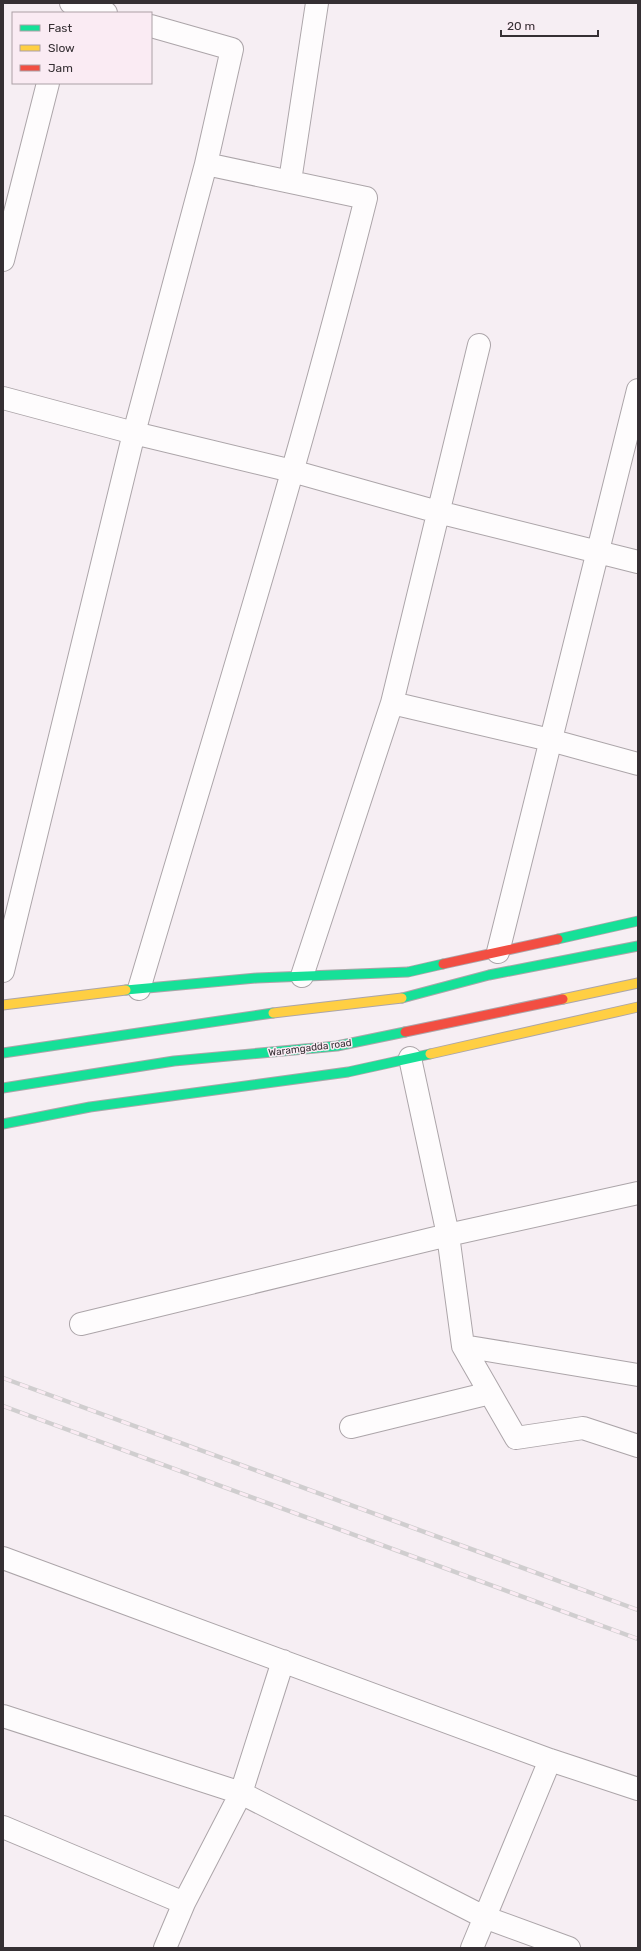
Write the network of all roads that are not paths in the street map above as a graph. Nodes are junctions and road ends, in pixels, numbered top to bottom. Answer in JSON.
{"nodes":[{"id":1,"x":70,"y":3,"type":"edge"},
{"id":2,"x":317,"y":3,"type":"edge"},
{"id":3,"x":102,"y":12,"type":"edge"},
{"id":4,"x":152,"y":26,"type":"edge"},
{"id":5,"x":48,"y":84,"type":"edge"},
{"id":6,"x":206,"y":164,"type":"junction"},
{"id":7,"x":290,"y":181,"type":"junction"},
{"id":8,"x":3,"y":260,"type":"edge"},
{"id":9,"x":479,"y":345,"type":"dead end"},
{"id":10,"x":638,"y":390,"type":"edge"},
{"id":11,"x":3,"y":398,"type":"edge"},
{"id":12,"x":134,"y":433,"type":"junction"},
{"id":13,"x":292,"y":471,"type":"junction"},
{"id":14,"x":438,"y":512,"type":"junction"},
{"id":15,"x":597,"y":551,"type":"junction"},
{"id":16,"x":638,"y":562,"type":"edge"},
{"id":17,"x":392,"y":703,"type":"junction"},
{"id":18,"x":550,"y":740,"type":"junction"},
{"id":19,"x":638,"y":764,"type":"edge"},
{"id":20,"x":638,"y":921,"type":"edge"},
{"id":21,"x":638,"y":946,"type":"edge"},
{"id":22,"x":498,"y":952,"type":"junction"},
{"id":23,"x":3,"y":971,"type":"edge"},
{"id":24,"x":302,"y":976,"type":"junction"},
{"id":25,"x":638,"y":983,"type":"edge"},
{"id":26,"x":139,"y":989,"type":"junction"},
{"id":27,"x":3,"y":1005,"type":"edge"},
{"id":28,"x":638,"y":1008,"type":"edge"},
{"id":29,"x":3,"y":1053,"type":"edge"},
{"id":30,"x":410,"y":1058,"type":"junction"},
{"id":31,"x":3,"y":1088,"type":"edge"},
{"id":32,"x":3,"y":1124,"type":"edge"},
{"id":33,"x":638,"y":1193,"type":"edge"},
{"id":34,"x":448,"y":1235,"type":"junction"},
{"id":35,"x":82,"y":1324,"type":"dead end"},
{"id":36,"x":462,"y":1346,"type":"junction"},
{"id":37,"x":638,"y":1375,"type":"edge"},
{"id":38,"x":490,"y":1393,"type":"junction"},
{"id":39,"x":351,"y":1427,"type":"dead end"},
{"id":40,"x":638,"y":1446,"type":"edge"},
{"id":41,"x":3,"y":1558,"type":"edge"},
{"id":42,"x":283,"y":1661,"type":"junction"},
{"id":43,"x":3,"y":1716,"type":"edge"},
{"id":44,"x":550,"y":1760,"type":"junction"},
{"id":45,"x":638,"y":1789,"type":"edge"},
{"id":46,"x":240,"y":1793,"type":"junction"},
{"id":47,"x":3,"y":1827,"type":"edge"},
{"id":48,"x":184,"y":1903,"type":"junction"},
{"id":49,"x":484,"y":1917,"type":"junction"},
{"id":50,"x":165,"y":1948,"type":"edge"},
{"id":51,"x":472,"y":1948,"type":"edge"},
{"id":52,"x":569,"y":1948,"type":"edge"}],
"edges":[{"from":1,"to":3,"type":"street"},
{"from":2,"to":7,"type":"street"},
{"from":4,"to":6,"type":"street"},
{"from":5,"to":8,"type":"street"},
{"from":6,"to":7,"type":"street"},
{"from":6,"to":12,"type":"street"},
{"from":7,"to":13,"type":"street"},
{"from":9,"to":14,"type":"street"},
{"from":10,"to":15,"type":"street"},
{"from":11,"to":12,"type":"street"},
{"from":12,"to":13,"type":"street"},
{"from":12,"to":23,"type":"street"},
{"from":13,"to":14,"type":"street"},
{"from":13,"to":26,"type":"street"},
{"from":14,"to":15,"type":"street"},
{"from":14,"to":17,"type":"street"},
{"from":15,"to":16,"type":"street"},
{"from":15,"to":18,"type":"street"},
{"from":17,"to":18,"type":"street"},
{"from":17,"to":24,"type":"street"},
{"from":18,"to":19,"type":"street"},
{"from":18,"to":22,"type":"street"},
{"from":20,"to":22,"type":"street"},
{"from":21,"to":29,"type":"street"},
{"from":22,"to":24,"type":"street"},
{"from":24,"to":26,"type":"street"},
{"from":25,"to":31,"type":"street","name":"Waramgadda road"},
{"from":26,"to":27,"type":"street"},
{"from":28,"to":30,"type":"street"},
{"from":30,"to":32,"type":"street"},
{"from":30,"to":34,"type":"street"},
{"from":33,"to":34,"type":"street"},
{"from":34,"to":35,"type":"street"},
{"from":34,"to":36,"type":"street"},
{"from":36,"to":37,"type":"street"},
{"from":36,"to":38,"type":"street"},
{"from":38,"to":39,"type":"street"},
{"from":38,"to":40,"type":"street"},
{"from":41,"to":42,"type":"street"},
{"from":42,"to":44,"type":"street"},
{"from":42,"to":46,"type":"street"},
{"from":43,"to":46,"type":"street"},
{"from":44,"to":45,"type":"street"},
{"from":44,"to":49,"type":"street"},
{"from":46,"to":48,"type":"street"},
{"from":46,"to":49,"type":"street"},
{"from":47,"to":48,"type":"street"},
{"from":48,"to":50,"type":"street"},
{"from":49,"to":51,"type":"street"},
{"from":49,"to":52,"type":"street"}]}
